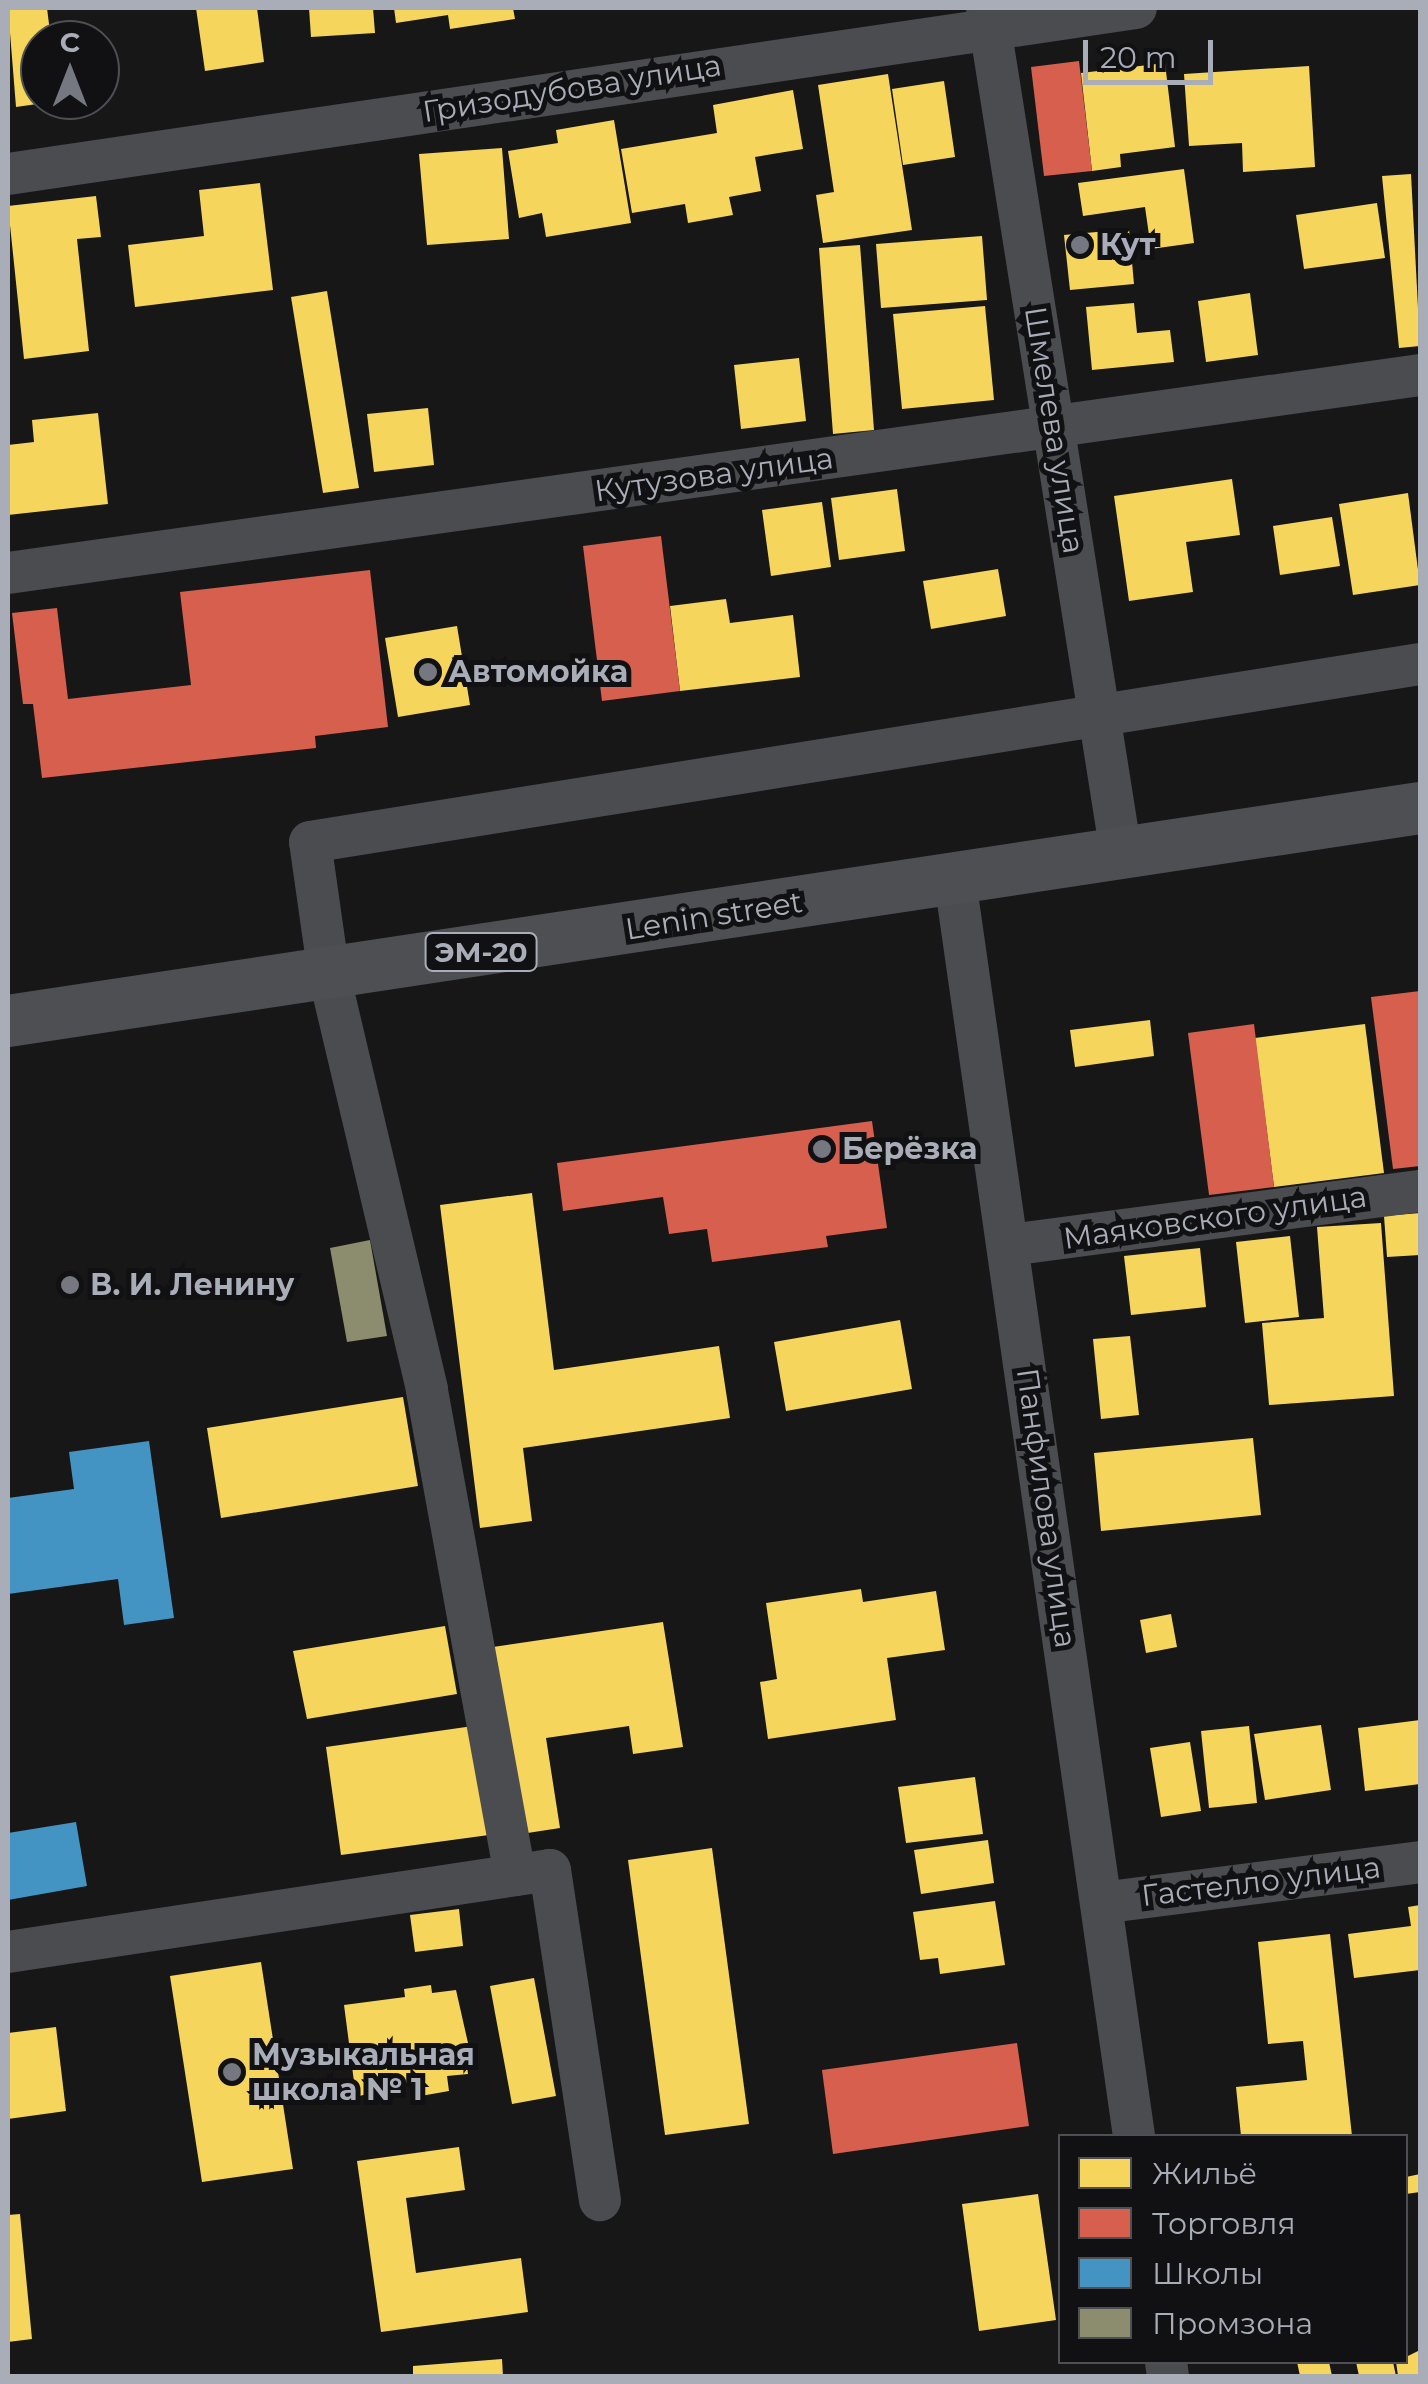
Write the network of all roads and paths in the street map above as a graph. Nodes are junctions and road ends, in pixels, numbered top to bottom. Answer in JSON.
{"nodes":[{"id":1,"x":1136,"y":8,"type":"edge"},
{"id":2,"x":989,"y":16,"type":"edge"},
{"id":3,"x":8,"y":174,"type":"edge"},
{"id":4,"x":1420,"y":375,"type":"edge"},
{"id":5,"x":1054,"y":427,"type":"junction"},
{"id":6,"x":8,"y":573,"type":"edge"},
{"id":7,"x":1420,"y":664,"type":"edge"},
{"id":8,"x":1100,"y":715,"type":"junction"},
{"id":9,"x":1420,"y":808,"type":"edge"},
{"id":10,"x":1121,"y":854,"type":"junction"},
{"id":11,"x":955,"y":880,"type":"junction"},
{"id":12,"x":328,"y":975,"type":"junction"},
{"id":13,"x":8,"y":1020,"type":"edge"},
{"id":14,"x":1420,"y":1191,"type":"edge"},
{"id":15,"x":1009,"y":1246,"type":"junction"},
{"id":16,"x":1420,"y":1862,"type":"edge"},
{"id":17,"x":515,"y":1876,"type":"junction"},
{"id":18,"x":1102,"y":1903,"type":"junction"},
{"id":19,"x":8,"y":1952,"type":"edge"},
{"id":20,"x":1134,"y":2134,"type":"edge"},
{"id":21,"x":600,"y":2200,"type":"dead end"}],
"edges":[{"from":1,"to":2,"type":"street","name":"Гризодубова улица"},
{"from":2,"to":3,"type":"street","name":"Гризодубова улица"},
{"from":2,"to":5,"type":"street","name":"Шмелева улица"},
{"from":4,"to":5,"type":"street","name":"Кутузова улица"},
{"from":5,"to":6,"type":"street","name":"Кутузова улица"},
{"from":5,"to":8,"type":"street","name":"Шмелева улица"},
{"from":7,"to":8,"type":"street"},
{"from":8,"to":10,"type":"street","name":"Шмелева улица"},
{"from":8,"to":12,"type":"street"},
{"from":9,"to":10,"type":"main road","name":"Lenin street","number":"ЭМ-20"},
{"from":10,"to":11,"type":"main road","name":"Lenin street","number":"ЭМ-20"},
{"from":11,"to":12,"type":"main road","name":"Lenin street","number":"ЭМ-20"},
{"from":11,"to":15,"type":"street","name":"Панфилова улица"},
{"from":12,"to":13,"type":"main road","name":"Lenin street","number":"ЭМ-20"},
{"from":12,"to":17,"type":"street"},
{"from":14,"to":15,"type":"street","name":"Маяковского улица"},
{"from":15,"to":18,"type":"street","name":"Панфилова улица"},
{"from":16,"to":18,"type":"street","name":"Гастелло улица"},
{"from":17,"to":19,"type":"street"},
{"from":17,"to":21,"type":"street"},
{"from":18,"to":20,"type":"street","name":"Панфилова улица"}]}
